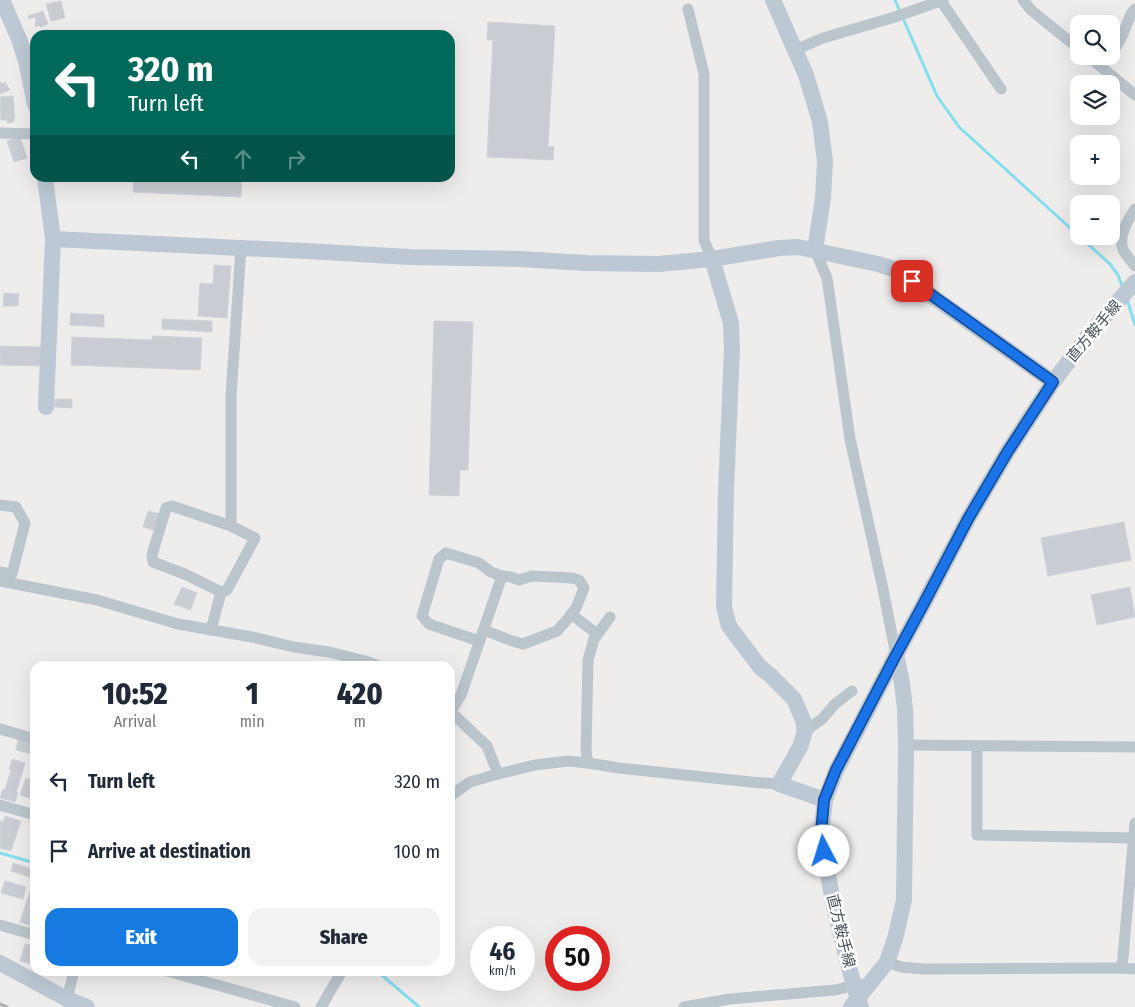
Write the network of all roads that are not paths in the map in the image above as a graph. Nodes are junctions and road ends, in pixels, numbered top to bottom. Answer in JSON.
{"nodes":[{"id":1,"x":2,"y":0,"type":"edge"},
{"id":2,"x":773,"y":0,"type":"edge"},
{"id":3,"x":942,"y":0,"type":"edge"},
{"id":4,"x":1023,"y":0,"type":"edge"},
{"id":5,"x":688,"y":9,"type":"dead end"},
{"id":6,"x":1135,"y":9,"type":"edge"},
{"id":7,"x":1120,"y":40,"type":"edge"},
{"id":8,"x":1070,"y":42,"type":"edge"},
{"id":9,"x":796,"y":50,"type":"junction"},
{"id":10,"x":1098,"y":65,"type":"edge"},
{"id":11,"x":1105,"y":65,"type":"edge"},
{"id":12,"x":1103,"y":69,"type":"junction"},
{"id":13,"x":30,"y":81,"type":"edge"},
{"id":14,"x":1001,"y":89,"type":"dead end"},
{"id":15,"x":1135,"y":95,"type":"edge"},
{"id":16,"x":0,"y":134,"type":"edge"},
{"id":17,"x":30,"y":134,"type":"edge"},
{"id":18,"x":46,"y":182,"type":"edge"},
{"id":19,"x":1135,"y":209,"type":"edge"},
{"id":20,"x":53,"y":239,"type":"junction"},
{"id":21,"x":241,"y":248,"type":"junction"},
{"id":22,"x":815,"y":250,"type":"junction"},
{"id":23,"x":712,"y":259,"type":"junction"},
{"id":24,"x":1135,"y":266,"type":"edge"},
{"id":25,"x":1135,"y":282,"type":"edge"},
{"id":26,"x":1053,"y":382,"type":"junction"},
{"id":27,"x":46,"y":407,"type":"dead end"},
{"id":28,"x":0,"y":507,"type":"edge"},
{"id":29,"x":231,"y":526,"type":"junction"},
{"id":30,"x":0,"y":572,"type":"edge"},
{"id":31,"x":502,"y":576,"type":"junction"},
{"id":32,"x":0,"y":582,"type":"edge"},
{"id":33,"x":221,"y":592,"type":"junction"},
{"id":34,"x":571,"y":614,"type":"junction"},
{"id":35,"x":610,"y":617,"type":"dead end"},
{"id":36,"x":211,"y":630,"type":"junction"},
{"id":37,"x":597,"y":634,"type":"junction"},
{"id":38,"x":481,"y":635,"type":"junction"},
{"id":39,"x":896,"y":655,"type":"junction"},
{"id":40,"x":365,"y":661,"type":"edge"},
{"id":41,"x":852,"y":690,"type":"dead end"},
{"id":42,"x":455,"y":704,"type":"edge"},
{"id":43,"x":455,"y":716,"type":"edge"},
{"id":44,"x":0,"y":729,"type":"edge"},
{"id":45,"x":805,"y":731,"type":"junction"},
{"id":46,"x":30,"y":738,"type":"edge"},
{"id":47,"x":906,"y":745,"type":"junction"},
{"id":48,"x":977,"y":746,"type":"junction"},
{"id":49,"x":1135,"y":747,"type":"edge"},
{"id":50,"x":588,"y":763,"type":"junction"},
{"id":51,"x":498,"y":774,"type":"junction"},
{"id":52,"x":779,"y":784,"type":"junction"},
{"id":53,"x":455,"y":792,"type":"edge"},
{"id":54,"x":824,"y":800,"type":"junction"},
{"id":55,"x":0,"y":805,"type":"edge"},
{"id":56,"x":30,"y":814,"type":"edge"},
{"id":57,"x":1135,"y":823,"type":"edge"},
{"id":58,"x":1134,"y":838,"type":"junction"},
{"id":59,"x":1134,"y":854,"type":"edge"},
{"id":60,"x":0,"y":925,"type":"edge"},
{"id":61,"x":30,"y":934,"type":"edge"},
{"id":62,"x":886,"y":962,"type":"junction"},
{"id":63,"x":0,"y":963,"type":"edge"},
{"id":64,"x":1122,"y":968,"type":"junction"},
{"id":65,"x":1135,"y":969,"type":"edge"},
{"id":66,"x":73,"y":976,"type":"edge"},
{"id":67,"x":185,"y":976,"type":"edge"},
{"id":68,"x":339,"y":976,"type":"edge"},
{"id":69,"x":874,"y":980,"type":"junction"},
{"id":70,"x":68,"y":999,"type":"junction"},
{"id":71,"x":86,"y":1007,"type":"edge"},
{"id":72,"x":295,"y":1007,"type":"edge"},
{"id":73,"x":321,"y":1007,"type":"edge"},
{"id":74,"x":684,"y":1007,"type":"edge"},
{"id":75,"x":851,"y":1007,"type":"edge"},
{"id":76,"x":861,"y":1007,"type":"edge"}],
"edges":[{"from":1,"to":13,"type":"street"},
{"from":2,"to":9,"type":"street"},
{"from":3,"to":9,"type":"street"},
{"from":3,"to":14,"type":"street"},
{"from":4,"to":8,"type":"street"},
{"from":5,"to":23,"type":"street"},
{"from":6,"to":7,"type":"street"},
{"from":9,"to":22,"type":"street"},
{"from":10,"to":12,"type":"street"},
{"from":11,"to":12,"type":"street"},
{"from":12,"to":15,"type":"street"},
{"from":16,"to":17,"type":"street"},
{"from":18,"to":20,"type":"street"},
{"from":19,"to":24,"type":"street"},
{"from":20,"to":21,"type":"street"},
{"from":20,"to":27,"type":"street"},
{"from":21,"to":23,"type":"street"},
{"from":21,"to":29,"type":"street"},
{"from":22,"to":23,"type":"street"},
{"from":22,"to":26,"type":"street"},
{"from":22,"to":39,"type":"street"},
{"from":23,"to":45,"type":"street"},
{"from":25,"to":26,"type":"street","name":"直方鞍手線"},
{"from":26,"to":39,"type":"street","name":"直方鞍手線"},
{"from":28,"to":30,"type":"street"},
{"from":29,"to":33,"type":"street"},
{"from":29,"to":33,"type":"street"},
{"from":31,"to":34,"type":"street"},
{"from":31,"to":38,"type":"street"},
{"from":31,"to":38,"type":"street"},
{"from":32,"to":36,"type":"street"},
{"from":33,"to":36,"type":"street"},
{"from":34,"to":37,"type":"street"},
{"from":34,"to":38,"type":"street"},
{"from":35,"to":37,"type":"street"},
{"from":36,"to":40,"type":"street"},
{"from":37,"to":50,"type":"street"},
{"from":38,"to":42,"type":"street"},
{"from":39,"to":47,"type":"street"},
{"from":39,"to":54,"type":"street","name":"直方鞍手線"},
{"from":41,"to":45,"type":"street"},
{"from":43,"to":51,"type":"street"},
{"from":44,"to":46,"type":"street"},
{"from":45,"to":52,"type":"street"},
{"from":47,"to":48,"type":"street"},
{"from":47,"to":62,"type":"street"},
{"from":48,"to":49,"type":"street"},
{"from":48,"to":58,"type":"street"},
{"from":50,"to":51,"type":"street"},
{"from":50,"to":52,"type":"street"},
{"from":51,"to":53,"type":"street"},
{"from":52,"to":54,"type":"street"},
{"from":54,"to":76,"type":"street","name":"直方鞍手線","bridge":true},
{"from":55,"to":56,"type":"street"},
{"from":57,"to":58,"type":"street"},
{"from":58,"to":59,"type":"street"},
{"from":59,"to":64,"type":"street"},
{"from":60,"to":61,"type":"street"},
{"from":62,"to":64,"type":"street"},
{"from":62,"to":69,"type":"street"},
{"from":63,"to":70,"type":"street"},
{"from":64,"to":65,"type":"street"},
{"from":66,"to":70,"type":"street"},
{"from":67,"to":72,"type":"street"},
{"from":68,"to":73,"type":"street"},
{"from":69,"to":74,"type":"street"},
{"from":69,"to":75,"type":"street"},
{"from":70,"to":71,"type":"street"}]}
